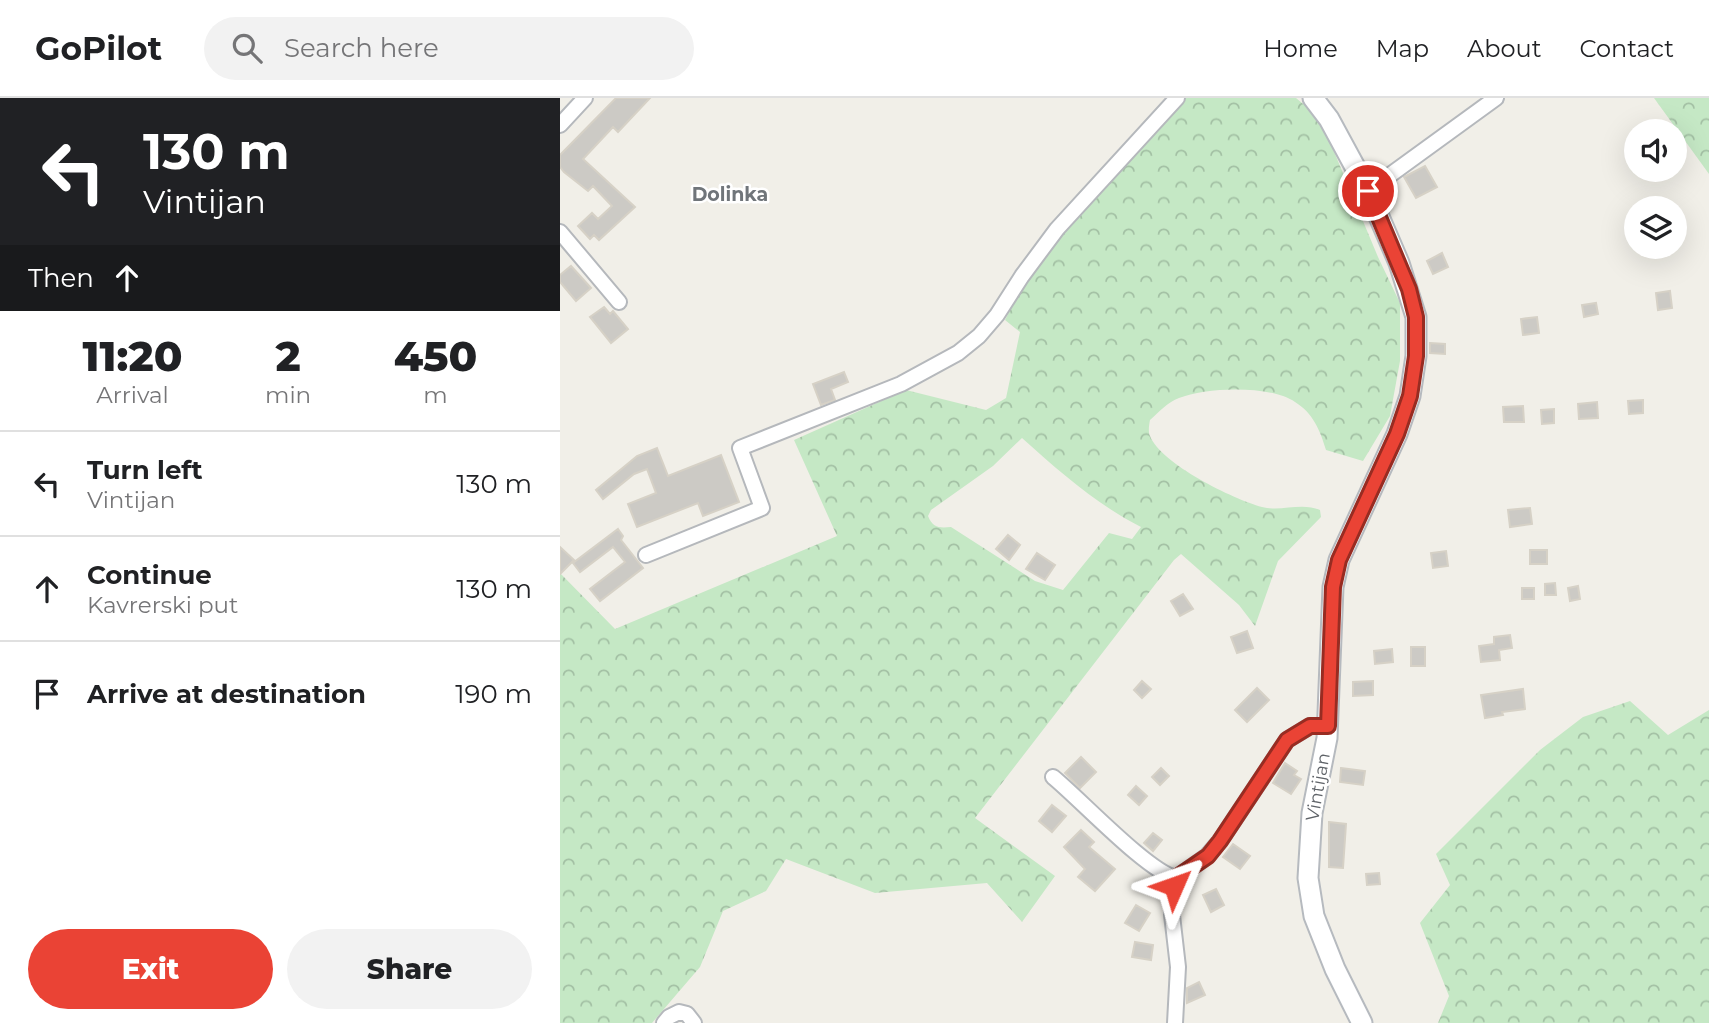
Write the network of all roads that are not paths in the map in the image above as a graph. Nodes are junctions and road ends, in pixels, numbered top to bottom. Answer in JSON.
{"nodes":[{"id":1,"x":585,"y":98,"type":"edge"},
{"id":2,"x":1177,"y":98,"type":"edge"},
{"id":3,"x":1313,"y":98,"type":"edge"},
{"id":4,"x":1496,"y":98,"type":"edge"},
{"id":5,"x":560,"y":125,"type":"edge"},
{"id":6,"x":1368,"y":191,"type":"junction"},
{"id":7,"x":560,"y":232,"type":"edge"},
{"id":8,"x":619,"y":302,"type":"dead end"},
{"id":9,"x":646,"y":555,"type":"dead end"},
{"id":10,"x":1328,"y":726,"type":"junction"},
{"id":11,"x":1053,"y":777,"type":"dead end"},
{"id":12,"x":1176,"y":878,"type":"junction"},
{"id":13,"x":664,"y":1023,"type":"edge"},
{"id":14,"x":694,"y":1023,"type":"edge"},
{"id":15,"x":1175,"y":1023,"type":"edge"},
{"id":16,"x":1362,"y":1023,"type":"edge"}],
"edges":[{"from":1,"to":5,"type":"street"},
{"from":2,"to":9,"type":"street"},
{"from":3,"to":6,"type":"main road","name":"Vintijan"},
{"from":4,"to":6,"type":"street"},
{"from":6,"to":10,"type":"main road","name":"Vintijan"},
{"from":7,"to":8,"type":"street"},
{"from":10,"to":12,"type":"street"},
{"from":10,"to":16,"type":"main road","name":"Vintijan"},
{"from":11,"to":12,"type":"street"},
{"from":12,"to":15,"type":"street"},
{"from":13,"to":14,"type":"street"}]}
